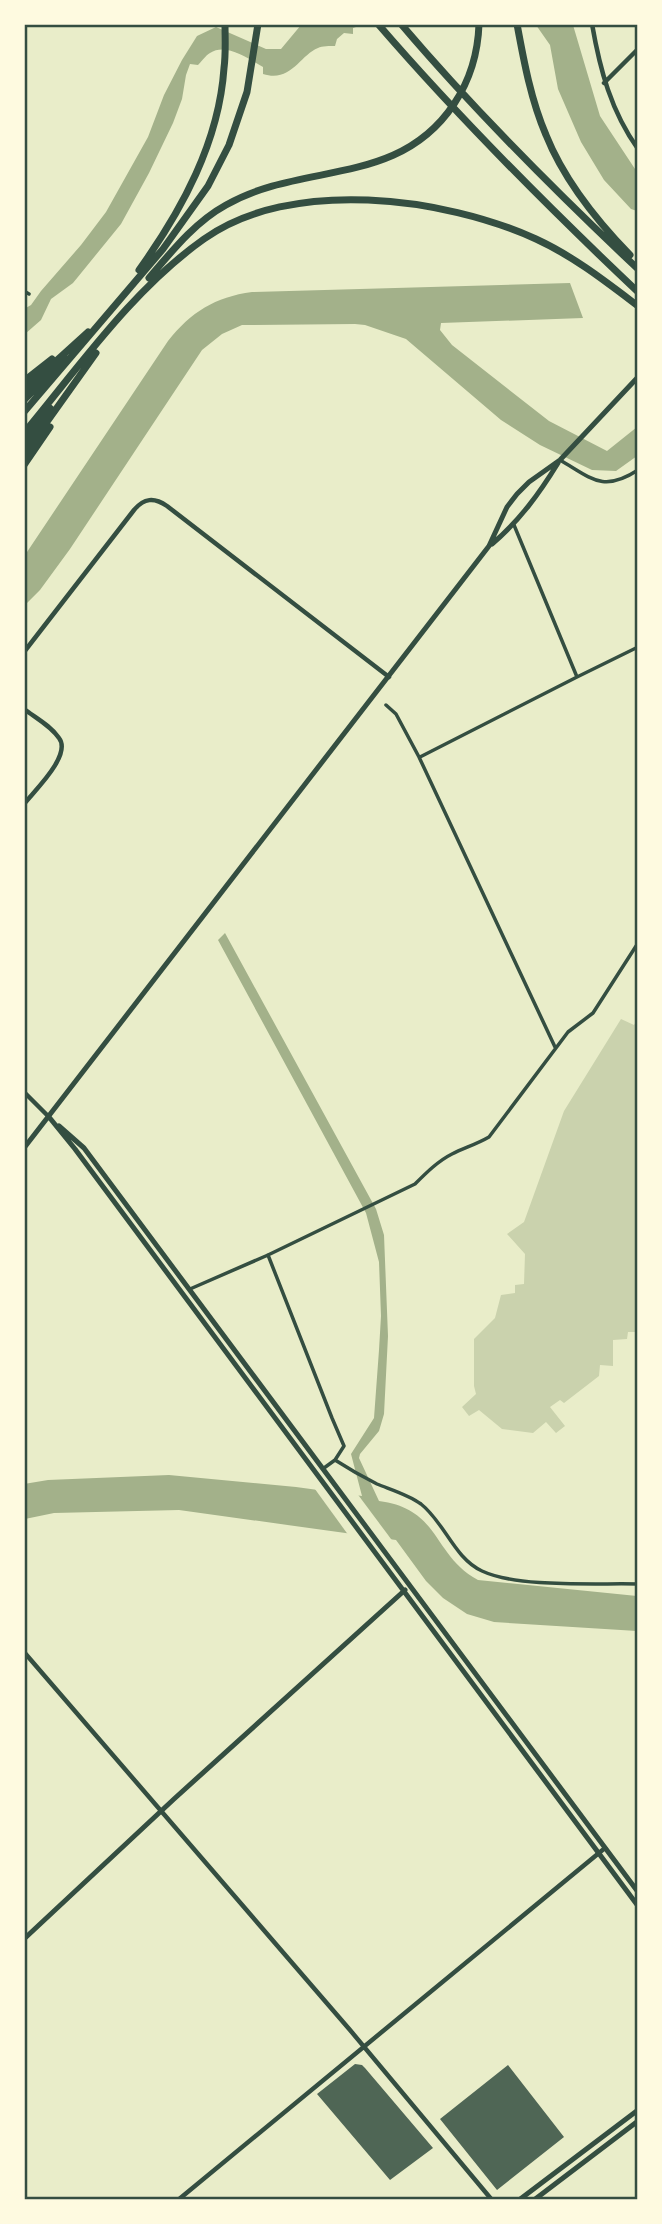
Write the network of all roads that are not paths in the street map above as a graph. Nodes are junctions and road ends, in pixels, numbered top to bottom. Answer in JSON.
{"nodes":[{"id":1,"x":225,"y":24,"type":"edge"},
{"id":2,"x":378,"y":24,"type":"edge"},
{"id":3,"x":401,"y":24,"type":"edge"},
{"id":4,"x":479,"y":24,"type":"edge"},
{"id":5,"x":517,"y":24,"type":"edge"},
{"id":6,"x":592,"y":24,"type":"edge"},
{"id":7,"x":258,"y":25,"type":"edge"},
{"id":8,"x":638,"y":49,"type":"edge"},
{"id":9,"x":604,"y":83,"type":"junction"},
{"id":10,"x":638,"y":149,"type":"edge"},
{"id":11,"x":638,"y":263,"type":"edge"},
{"id":12,"x":638,"y":269,"type":"edge"},
{"id":13,"x":24,"y":291,"type":"edge"},
{"id":14,"x":638,"y":292,"type":"edge"},
{"id":15,"x":29,"y":294,"type":"dead end"},
{"id":16,"x":638,"y":306,"type":"edge"},
{"id":17,"x":129,"y":307,"type":"junction"},
{"id":18,"x":109,"y":312,"type":"junction"},
{"id":19,"x":636,"y":380,"type":"edge"},
{"id":20,"x":24,"y":390,"type":"edge"},
{"id":21,"x":24,"y":407,"type":"edge"},
{"id":22,"x":24,"y":412,"type":"edge"},
{"id":23,"x":24,"y":419,"type":"edge"},
{"id":24,"x":24,"y":433,"type":"edge"},
{"id":25,"x":24,"y":443,"type":"edge"},
{"id":26,"x":24,"y":454,"type":"edge"},
{"id":27,"x":560,"y":460,"type":"junction"},
{"id":28,"x":24,"y":465,"type":"edge"},
{"id":29,"x":638,"y":470,"type":"edge"},
{"id":30,"x":514,"y":525,"type":"junction"},
{"id":31,"x":489,"y":546,"type":"junction"},
{"id":32,"x":638,"y":647,"type":"edge"},
{"id":33,"x":24,"y":652,"type":"edge"},
{"id":34,"x":389,"y":677,"type":"junction"},
{"id":35,"x":577,"y":677,"type":"junction"},
{"id":36,"x":386,"y":705,"type":"dead end"},
{"id":37,"x":24,"y":709,"type":"edge"},
{"id":38,"x":419,"y":757,"type":"junction"},
{"id":39,"x":24,"y":804,"type":"edge"},
{"id":40,"x":638,"y":943,"type":"edge"},
{"id":41,"x":556,"y":1048,"type":"junction"},
{"id":42,"x":24,"y":1093,"type":"edge"},
{"id":43,"x":49,"y":1117,"type":"junction"},
{"id":44,"x":24,"y":1148,"type":"edge"},
{"id":45,"x":268,"y":1255,"type":"junction"},
{"id":46,"x":190,"y":1289,"type":"junction"},
{"id":47,"x":335,"y":1460,"type":"junction"},
{"id":48,"x":324,"y":1468,"type":"junction"},
{"id":49,"x":638,"y":1584,"type":"edge"},
{"id":50,"x":410,"y":1585,"type":"junction"},
{"id":51,"x":403,"y":1591,"type":"junction"},
{"id":52,"x":24,"y":1652,"type":"edge"},
{"id":53,"x":162,"y":1811,"type":"junction"},
{"id":54,"x":605,"y":1848,"type":"junction"},
{"id":55,"x":598,"y":1853,"type":"junction"},
{"id":56,"x":638,"y":1892,"type":"edge"},
{"id":57,"x":638,"y":1906,"type":"edge"},
{"id":58,"x":24,"y":1939,"type":"edge"},
{"id":59,"x":364,"y":2046,"type":"junction"},
{"id":60,"x":638,"y":2110,"type":"edge"},
{"id":61,"x":638,"y":2121,"type":"edge"},
{"id":62,"x":178,"y":2200,"type":"edge"},
{"id":63,"x":492,"y":2200,"type":"edge"},
{"id":64,"x":519,"y":2200,"type":"edge"},
{"id":65,"x":534,"y":2200,"type":"edge"}],
"edges":[{"from":1,"to":18,"type":"highway"},
{"from":2,"to":14,"type":"highway"},
{"from":3,"to":12,"type":"highway"},
{"from":4,"to":17,"type":"highway"},
{"from":5,"to":11,"type":"highway"},
{"from":6,"to":9,"type":"street"},
{"from":7,"to":18,"type":"highway"},
{"from":8,"to":9,"type":"street"},
{"from":9,"to":10,"type":"street"},
{"from":13,"to":15,"type":"street"},
{"from":16,"to":17,"type":"highway"},
{"from":17,"to":24,"type":"highway"},
{"from":17,"to":25,"type":"highway"},
{"from":17,"to":26,"type":"highway"},
{"from":17,"to":28,"type":"highway"},
{"from":18,"to":20,"type":"highway"},
{"from":18,"to":20,"type":"highway"},
{"from":18,"to":21,"type":"highway"},
{"from":18,"to":22,"type":"highway"},
{"from":18,"to":23,"type":"highway"},
{"from":19,"to":27,"type":"main road"},
{"from":27,"to":29,"type":"street"},
{"from":27,"to":30,"type":"main road"},
{"from":27,"to":31,"type":"main road"},
{"from":30,"to":31,"type":"main road"},
{"from":30,"to":35,"type":"street"},
{"from":31,"to":34,"type":"main road"},
{"from":32,"to":35,"type":"street"},
{"from":33,"to":34,"type":"street"},
{"from":34,"to":43,"type":"main road"},
{"from":35,"to":38,"type":"street"},
{"from":36,"to":38,"type":"street"},
{"from":37,"to":39,"type":"street"},
{"from":38,"to":41,"type":"street"},
{"from":40,"to":41,"type":"street"},
{"from":41,"to":45,"type":"street"},
{"from":42,"to":43,"type":"street"},
{"from":43,"to":44,"type":"main road"},
{"from":43,"to":46,"type":"main road"},
{"from":43,"to":51,"type":"main road"},
{"from":45,"to":46,"type":"street"},
{"from":45,"to":47,"type":"street"},
{"from":46,"to":48,"type":"main road"},
{"from":47,"to":48,"type":"street"},
{"from":47,"to":49,"type":"street"},
{"from":48,"to":50,"type":"main road"},
{"from":50,"to":51,"type":"main road"},
{"from":50,"to":54,"type":"main road"},
{"from":51,"to":53,"type":"main road"},
{"from":51,"to":55,"type":"main road"},
{"from":52,"to":53,"type":"street"},
{"from":53,"to":58,"type":"main road"},
{"from":53,"to":59,"type":"street"},
{"from":54,"to":55,"type":"street"},
{"from":54,"to":56,"type":"main road"},
{"from":55,"to":57,"type":"main road"},
{"from":55,"to":59,"type":"street"},
{"from":59,"to":62,"type":"street"},
{"from":59,"to":63,"type":"street"},
{"from":60,"to":64,"type":"main road"},
{"from":61,"to":65,"type":"main road"}]}
